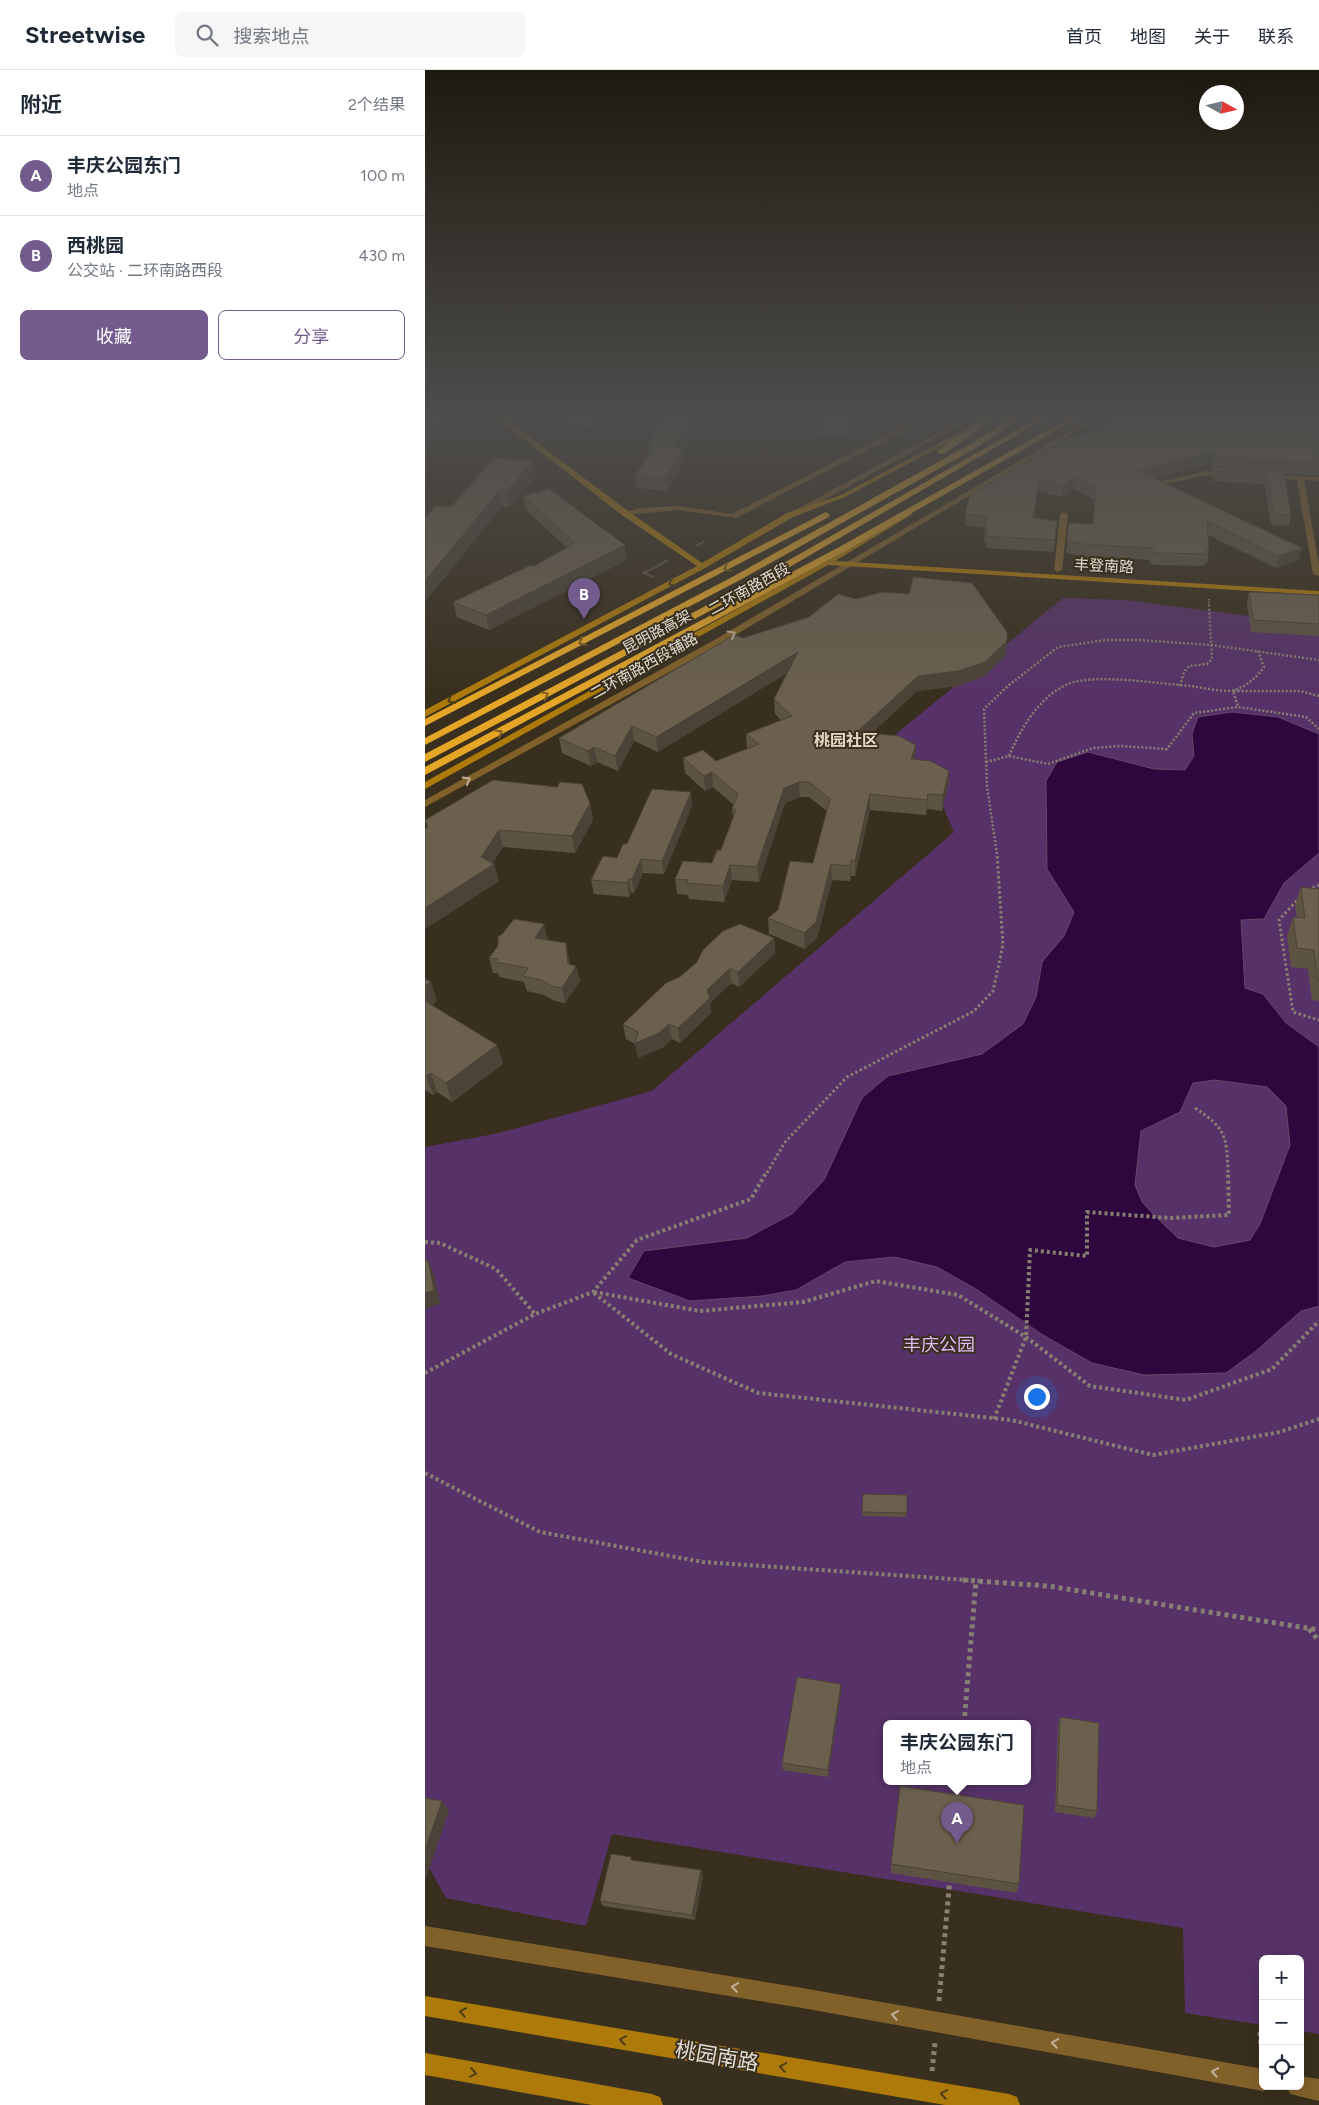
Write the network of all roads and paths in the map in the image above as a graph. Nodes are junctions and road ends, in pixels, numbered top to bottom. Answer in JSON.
{"nodes":[{"id":1,"x":617,"y":507,"type":"edge"},
{"id":2,"x":656,"y":507,"type":"edge"},
{"id":3,"x":679,"y":507,"type":"edge"},
{"id":4,"x":751,"y":507,"type":"edge"},
{"id":5,"x":806,"y":507,"type":"edge"},
{"id":6,"x":813,"y":507,"type":"edge"},
{"id":7,"x":839,"y":507,"type":"edge"},
{"id":8,"x":864,"y":507,"type":"edge"},
{"id":9,"x":888,"y":507,"type":"edge"},
{"id":10,"x":917,"y":507,"type":"edge"},
{"id":11,"x":923,"y":507,"type":"edge"},
{"id":12,"x":946,"y":507,"type":"edge"},
{"id":13,"x":1305,"y":507,"type":"edge"},
{"id":14,"x":625,"y":513,"type":"junction"},
{"id":15,"x":1063,"y":514,"type":"dead end"},
{"id":16,"x":791,"y":515,"type":"junction"},
{"id":17,"x":837,"y":557,"type":"junction"},
{"id":18,"x":860,"y":558,"type":"junction"},
{"id":19,"x":827,"y":563,"type":"junction"},
{"id":20,"x":850,"y":564,"type":"junction"},
{"id":21,"x":702,"y":566,"type":"junction"},
{"id":22,"x":1058,"y":570,"type":"junction"},
{"id":23,"x":1317,"y":574,"type":"dead end"},
{"id":24,"x":1209,"y":586,"type":"junction"},
{"id":25,"x":1319,"y":586,"type":"edge"},
{"id":26,"x":1319,"y":593,"type":"edge"},
{"id":27,"x":1211,"y":645,"type":"junction"},
{"id":28,"x":1258,"y":651,"type":"junction"},
{"id":29,"x":1319,"y":660,"type":"edge"},
{"id":30,"x":1180,"y":686,"type":"junction"},
{"id":31,"x":1233,"y":690,"type":"junction"},
{"id":32,"x":1319,"y":696,"type":"edge"},
{"id":33,"x":1238,"y":707,"type":"junction"},
{"id":34,"x":425,"y":714,"type":"edge"},
{"id":35,"x":425,"y":723,"type":"edge"},
{"id":36,"x":1319,"y":729,"type":"edge"},
{"id":37,"x":425,"y":742,"type":"edge"},
{"id":38,"x":1009,"y":756,"type":"junction"},
{"id":39,"x":425,"y":759,"type":"edge"},
{"id":40,"x":986,"y":762,"type":"junction"},
{"id":41,"x":425,"y":772,"type":"edge"},
{"id":42,"x":425,"y":786,"type":"edge"},
{"id":43,"x":425,"y":804,"type":"edge"},
{"id":44,"x":1319,"y":885,"type":"edge"},
{"id":45,"x":1319,"y":1020,"type":"edge"},
{"id":46,"x":1195,"y":1108,"type":"dead end"},
{"id":47,"x":425,"y":1242,"type":"edge"},
{"id":48,"x":593,"y":1292,"type":"junction"},
{"id":49,"x":535,"y":1314,"type":"junction"},
{"id":50,"x":1319,"y":1321,"type":"edge"},
{"id":51,"x":1026,"y":1337,"type":"junction"},
{"id":52,"x":425,"y":1373,"type":"edge"},
{"id":53,"x":994,"y":1419,"type":"junction"},
{"id":54,"x":1319,"y":1419,"type":"edge"},
{"id":55,"x":425,"y":1473,"type":"edge"},
{"id":56,"x":976,"y":1581,"type":"junction"},
{"id":57,"x":1309,"y":1628,"type":"junction"},
{"id":58,"x":1319,"y":1630,"type":"edge"},
{"id":59,"x":1319,"y":1641,"type":"edge"},
{"id":60,"x":963,"y":1720,"type":"edge"},
{"id":61,"x":958,"y":1785,"type":"edge"},
{"id":62,"x":956,"y":1808,"type":"edge"},
{"id":63,"x":950,"y":1871,"type":"edge"},
{"id":64,"x":425,"y":1936,"type":"edge"},
{"id":65,"x":425,"y":2006,"type":"edge"},
{"id":66,"x":937,"y":2022,"type":"junction"},
{"id":67,"x":425,"y":2064,"type":"edge"},
{"id":68,"x":1259,"y":2079,"type":"edge"},
{"id":69,"x":1304,"y":2087,"type":"edge"},
{"id":70,"x":1319,"y":2090,"type":"edge"},
{"id":71,"x":930,"y":2092,"type":"junction"},
{"id":72,"x":653,"y":2105,"type":"edge"},
{"id":73,"x":1009,"y":2105,"type":"edge"}],
"edges":[{"from":1,"to":14,"type":"main road"},
{"from":2,"to":14,"type":"street"},
{"from":3,"to":4,"type":"street"},
{"from":5,"to":16,"type":"street"},
{"from":6,"to":16,"type":"main road"},
{"from":7,"to":35,"type":"highway","name":"昆明路高架","one_way":true},
{"from":8,"to":37,"type":"highway","name":"二环南路西段"},
{"from":39,"to":9,"type":"highway","name":"二环南路西段","one_way":true},
{"from":41,"to":10,"type":"highway","name":"昆明路高架","one_way":true},
{"from":11,"to":17,"type":"main road","name":"二环南路西段"},
{"from":12,"to":18,"type":"street","name":"二环南路西段辅路"},
{"from":13,"to":23,"type":"street"},
{"from":14,"to":21,"type":"main road"},
{"from":15,"to":22,"type":"street"},
{"from":16,"to":21,"type":"main road"},
{"from":17,"to":18,"type":"main road","name":"丰登南路"},
{"from":17,"to":19,"type":"main road","name":"二环南路西段"},
{"from":18,"to":20,"type":"street","name":"二环南路西段辅路"},
{"from":18,"to":22,"type":"main road","name":"丰登南路"},
{"from":19,"to":20,"type":"main road","name":"丰登南路"},
{"from":19,"to":42,"type":"main road","name":"二环南路西段"},
{"from":20,"to":24,"type":"main road","name":"丰登南路"},
{"from":43,"to":20,"type":"street","name":"二环南路西段辅路","one_way":true},
{"from":21,"to":34,"type":"main road","one_way":true},
{"from":22,"to":25,"type":"main road","name":"丰登南路"},
{"from":24,"to":26,"type":"main road","name":"丰登南路"},
{"from":24,"to":27,"type":"path"},
{"from":27,"to":28,"type":"path"},
{"from":27,"to":30,"type":"path"},
{"from":27,"to":40,"type":"path"},
{"from":28,"to":29,"type":"path"},
{"from":28,"to":31,"type":"path"},
{"from":30,"to":31,"type":"path"},
{"from":30,"to":38,"type":"path"},
{"from":31,"to":32,"type":"path"},
{"from":31,"to":33,"type":"path"},
{"from":33,"to":36,"type":"path"},
{"from":33,"to":38,"type":"path"},
{"from":38,"to":40,"type":"path"},
{"from":40,"to":48,"type":"path"},
{"from":44,"to":45,"type":"path"},
{"from":46,"to":51,"type":"path"},
{"from":47,"to":49,"type":"path"},
{"from":48,"to":49,"type":"path"},
{"from":48,"to":51,"type":"path"},
{"from":48,"to":53,"type":"path"},
{"from":49,"to":52,"type":"path"},
{"from":50,"to":51,"type":"path"},
{"from":51,"to":53,"type":"path"},
{"from":53,"to":54,"type":"path"},
{"from":55,"to":56,"type":"path"},
{"from":56,"to":57,"type":"path"},
{"from":56,"to":60,"type":"path"},
{"from":57,"to":58,"type":"path"},
{"from":57,"to":59,"type":"path"},
{"from":61,"to":62,"type":"path"},
{"from":63,"to":66,"type":"path"},
{"from":66,"to":64,"type":"street","one_way":true},
{"from":71,"to":65,"type":"main road","name":"桃园南路","one_way":true},
{"from":68,"to":66,"type":"street","one_way":true},
{"from":66,"to":71,"type":"path"},
{"from":67,"to":72,"type":"main road","one_way":true},
{"from":69,"to":70,"type":"street"},
{"from":73,"to":71,"type":"main road","name":"桃园南路","one_way":true}]}
